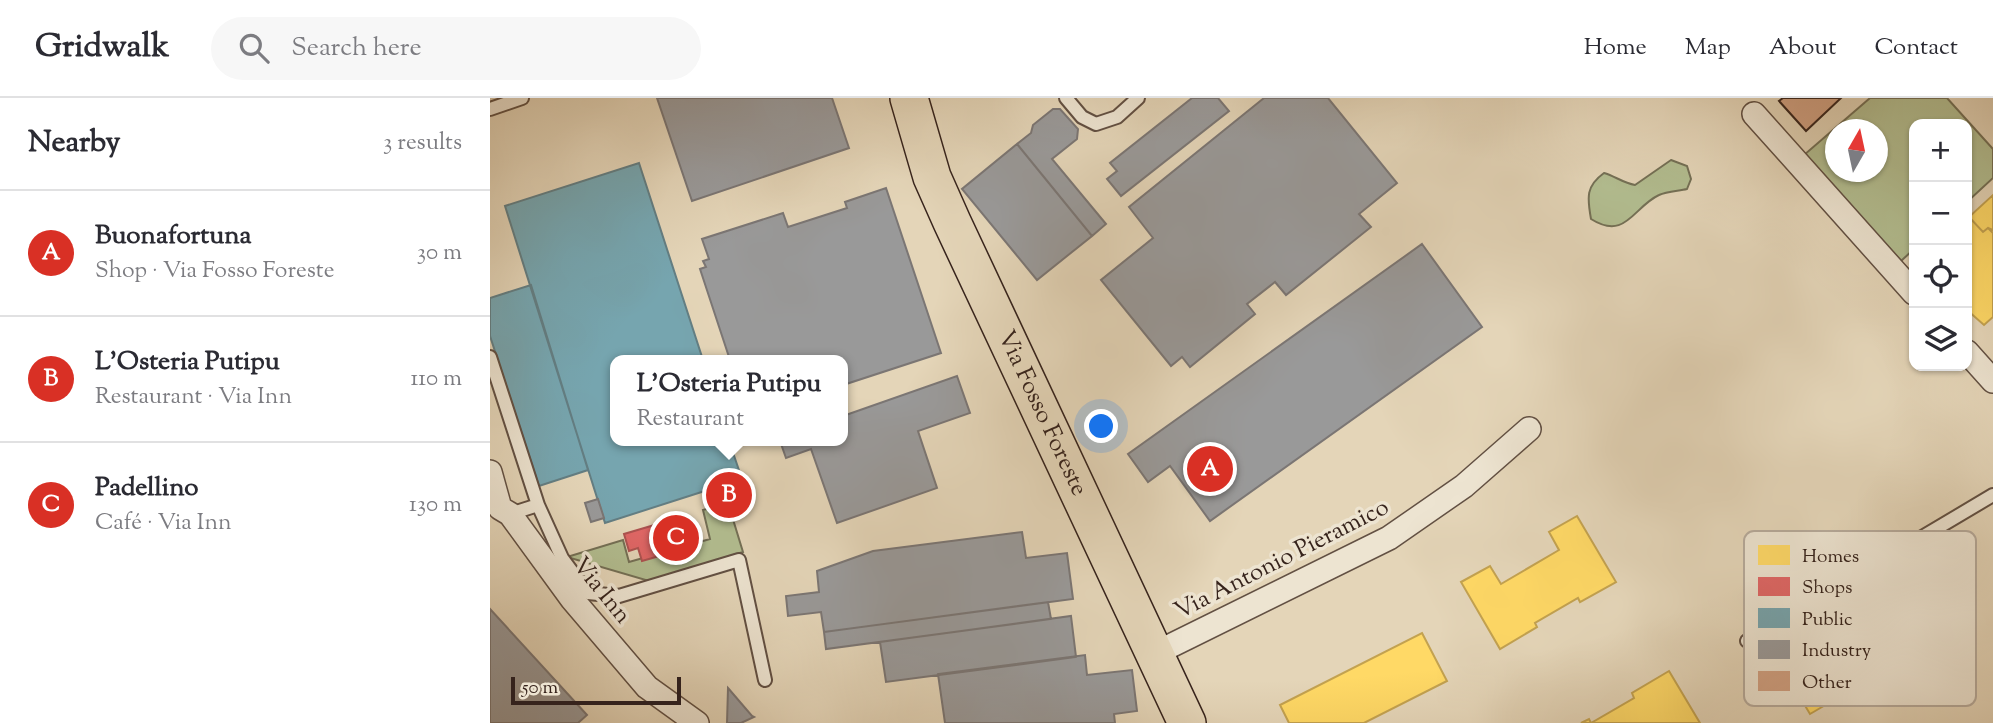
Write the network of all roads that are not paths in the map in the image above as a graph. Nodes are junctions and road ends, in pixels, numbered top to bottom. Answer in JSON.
{"nodes":[{"id":1,"x":523,"y":98,"type":"edge"},
{"id":2,"x":909,"y":98,"type":"edge"},
{"id":3,"x":1066,"y":98,"type":"edge"},
{"id":4,"x":1138,"y":98,"type":"edge"},
{"id":5,"x":490,"y":109,"type":"edge"},
{"id":6,"x":1754,"y":114,"type":"dead end"},
{"id":7,"x":1909,"y":287,"type":"edge"},
{"id":8,"x":490,"y":356,"type":"edge"},
{"id":9,"x":1972,"y":358,"type":"edge"},
{"id":10,"x":1993,"y":381,"type":"edge"},
{"id":11,"x":1530,"y":429,"type":"dead end"},
{"id":12,"x":490,"y":472,"type":"edge"},
{"id":13,"x":1993,"y":495,"type":"edge"},
{"id":14,"x":538,"y":505,"type":"junction"},
{"id":15,"x":500,"y":513,"type":"edge"},
{"id":16,"x":1932,"y":531,"type":"edge"},
{"id":17,"x":562,"y":572,"type":"junction"},
{"id":18,"x":1154,"y":654,"type":"junction"},
{"id":19,"x":765,"y":680,"type":"dead end"},
{"id":20,"x":697,"y":723,"type":"edge"},
{"id":21,"x":1187,"y":723,"type":"edge"}],
"edges":[{"from":1,"to":5,"type":"lane"},
{"from":2,"to":18,"type":"main road","name":"Via Fosso Foreste"},
{"from":3,"to":4,"type":"lane"},
{"from":6,"to":7,"type":"street"},
{"from":8,"to":14,"type":"lane"},
{"from":9,"to":10,"type":"street"},
{"from":11,"to":18,"type":"street","name":"Via Antonio Pieramico"},
{"from":12,"to":15,"type":"street","name":"Via Inn"},
{"from":13,"to":16,"type":"lane"},
{"from":14,"to":15,"type":"lane"},
{"from":14,"to":17,"type":"lane"},
{"from":15,"to":17,"type":"street","name":"Via Inn"},
{"from":17,"to":19,"type":"lane"},
{"from":17,"to":20,"type":"street","name":"Via Inn"},
{"from":18,"to":21,"type":"main road","name":"Via Fosso Foreste"}]}
